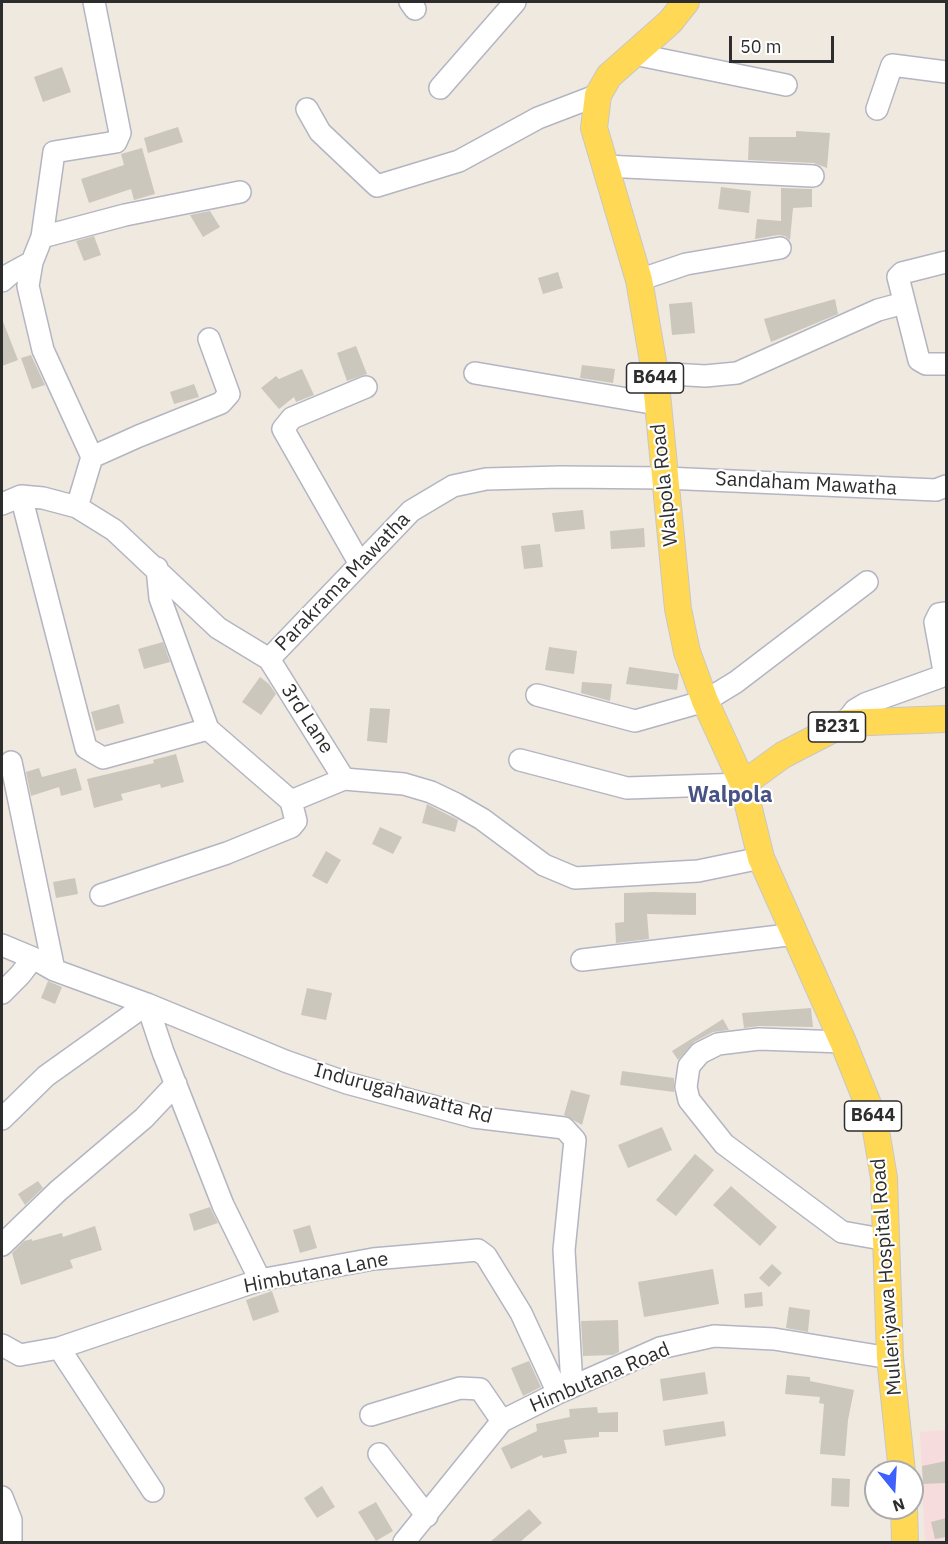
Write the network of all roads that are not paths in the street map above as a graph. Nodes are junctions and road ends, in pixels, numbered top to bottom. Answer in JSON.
{"nodes":[{"id":1,"x":94,"y":2,"type":"edge"},
{"id":2,"x":515,"y":2,"type":"edge"},
{"id":3,"x":686,"y":2,"type":"edge"},
{"id":4,"x":634,"y":54,"type":"junction"},
{"id":5,"x":946,"y":72,"type":"edge"},
{"id":6,"x":786,"y":85,"type":"dead end"},
{"id":7,"x":440,"y":88,"type":"dead end"},
{"id":8,"x":598,"y":95,"type":"junction"},
{"id":9,"x":307,"y":109,"type":"dead end"},
{"id":10,"x":877,"y":109,"type":"dead end"},
{"id":11,"x":605,"y":166,"type":"junction"},
{"id":12,"x":813,"y":176,"type":"dead end"},
{"id":13,"x":240,"y":192,"type":"dead end"},
{"id":14,"x":42,"y":237,"type":"junction"},
{"id":15,"x":780,"y":248,"type":"dead end"},
{"id":16,"x":32,"y":262,"type":"junction"},
{"id":17,"x":946,"y":262,"type":"edge"},
{"id":18,"x":639,"y":280,"type":"junction"},
{"id":19,"x":2,"y":281,"type":"edge"},
{"id":20,"x":904,"y":303,"type":"junction"},
{"id":21,"x":209,"y":339,"type":"dead end"},
{"id":22,"x":946,"y":364,"type":"edge"},
{"id":23,"x":475,"y":373,"type":"dead end"},
{"id":24,"x":655,"y":373,"type":"junction"},
{"id":25,"x":366,"y":387,"type":"dead end"},
{"id":26,"x":657,"y":404,"type":"junction"},
{"id":27,"x":92,"y":457,"type":"junction"},
{"id":28,"x":665,"y":478,"type":"junction"},
{"id":29,"x":946,"y":486,"type":"edge"},
{"id":30,"x":11,"y":500,"type":"edge"},
{"id":31,"x":77,"y":507,"type":"junction"},
{"id":32,"x":360,"y":564,"type":"junction"},
{"id":33,"x":157,"y":568,"type":"junction"},
{"id":34,"x":867,"y":582,"type":"dead end"},
{"id":35,"x":946,"y":613,"type":"edge"},
{"id":36,"x":269,"y":659,"type":"junction"},
{"id":37,"x":537,"y":695,"type":"dead end"},
{"id":38,"x":705,"y":701,"type":"junction"},
{"id":39,"x":946,"y":719,"type":"edge"},
{"id":40,"x":845,"y":723,"type":"junction"},
{"id":41,"x":208,"y":729,"type":"junction"},
{"id":42,"x":520,"y":760,"type":"dead end"},
{"id":43,"x":11,"y":762,"type":"dead end"},
{"id":44,"x":344,"y":778,"type":"junction"},
{"id":45,"x":743,"y":784,"type":"junction"},
{"id":46,"x":291,"y":801,"type":"junction"},
{"id":47,"x":760,"y":858,"type":"junction"},
{"id":48,"x":100,"y":895,"type":"dead end"},
{"id":49,"x":796,"y":934,"type":"junction"},
{"id":50,"x":2,"y":945,"type":"edge"},
{"id":51,"x":33,"y":958,"type":"junction"},
{"id":52,"x":582,"y":960,"type":"dead end"},
{"id":53,"x":54,"y":970,"type":"junction"},
{"id":54,"x":2,"y":993,"type":"edge"},
{"id":55,"x":147,"y":1004,"type":"junction"},
{"id":56,"x":843,"y":1042,"type":"junction"},
{"id":57,"x":176,"y":1084,"type":"junction"},
{"id":58,"x":2,"y":1119,"type":"edge"},
{"id":59,"x":887,"y":1240,"type":"junction"},
{"id":60,"x":2,"y":1245,"type":"edge"},
{"id":61,"x":260,"y":1280,"type":"junction"},
{"id":62,"x":2,"y":1345,"type":"edge"},
{"id":63,"x":59,"y":1348,"type":"junction"},
{"id":64,"x":890,"y":1358,"type":"junction"},
{"id":65,"x":565,"y":1389,"type":"junction"},
{"id":66,"x":371,"y":1415,"type":"dead end"},
{"id":67,"x":502,"y":1421,"type":"junction"},
{"id":68,"x":379,"y":1454,"type":"dead end"},
{"id":69,"x":901,"y":1460,"type":"edge"},
{"id":70,"x":153,"y":1491,"type":"dead end"},
{"id":71,"x":2,"y":1497,"type":"edge"},
{"id":72,"x":426,"y":1516,"type":"junction"},
{"id":73,"x":904,"y":1520,"type":"edge"},
{"id":74,"x":11,"y":1542,"type":"edge"},
{"id":75,"x":404,"y":1542,"type":"edge"},
{"id":76,"x":905,"y":1542,"type":"edge"}],
"edges":[{"from":1,"to":14,"type":"street"},
{"from":2,"to":7,"type":"street"},
{"from":3,"to":4,"type":"main road","name":"Walpola Road","number":"B644"},
{"from":4,"to":6,"type":"street"},
{"from":4,"to":8,"type":"main road","name":"Walpola Road","number":"B644"},
{"from":5,"to":10,"type":"street"},
{"from":8,"to":9,"type":"street"},
{"from":8,"to":11,"type":"main road","name":"Walpola Road","number":"B644"},
{"from":11,"to":12,"type":"street"},
{"from":11,"to":18,"type":"main road","name":"Walpola Road","number":"B644"},
{"from":13,"to":14,"type":"street"},
{"from":14,"to":16,"type":"street"},
{"from":15,"to":18,"type":"street"},
{"from":16,"to":19,"type":"street"},
{"from":16,"to":27,"type":"street"},
{"from":17,"to":20,"type":"street"},
{"from":18,"to":24,"type":"main road","name":"Walpola Road","number":"B644"},
{"from":20,"to":22,"type":"street"},
{"from":20,"to":24,"type":"street"},
{"from":21,"to":27,"type":"street"},
{"from":23,"to":26,"type":"street"},
{"from":24,"to":26,"type":"main road","name":"Walpola Road","number":"B644"},
{"from":25,"to":32,"type":"street"},
{"from":26,"to":28,"type":"main road","name":"Walpola Road","number":"B644"},
{"from":27,"to":31,"type":"street"},
{"from":28,"to":29,"type":"street","name":"Sandaham Mawatha"},
{"from":28,"to":32,"type":"street","name":"Parakrama Mawatha"},
{"from":28,"to":38,"type":"main road","name":"Walpola Road","number":"B644"},
{"from":30,"to":31,"type":"street","name":"Parakrama Mawatha"},
{"from":30,"to":41,"type":"street"},
{"from":31,"to":33,"type":"street","name":"Parakrama Mawatha"},
{"from":32,"to":36,"type":"street","name":"Parakrama Mawatha"},
{"from":33,"to":36,"type":"street","name":"Parakrama Mawatha"},
{"from":33,"to":41,"type":"street"},
{"from":34,"to":38,"type":"street"},
{"from":35,"to":40,"type":"street"},
{"from":36,"to":44,"type":"street","name":"3rd Lane"},
{"from":37,"to":38,"type":"street"},
{"from":38,"to":45,"type":"main road","name":"Walpola Road","number":"B644"},
{"from":39,"to":40,"type":"main road","number":"B231"},
{"from":40,"to":45,"type":"main road","number":"B231"},
{"from":41,"to":46,"type":"street"},
{"from":42,"to":45,"type":"street"},
{"from":43,"to":53,"type":"street"},
{"from":44,"to":46,"type":"street"},
{"from":44,"to":47,"type":"street"},
{"from":45,"to":47,"type":"main road","name":"Mulleriyawa Hospital Road","number":"B644"},
{"from":46,"to":48,"type":"street"},
{"from":47,"to":49,"type":"main road","name":"Mulleriyawa Hospital Road","number":"B644"},
{"from":49,"to":52,"type":"street"},
{"from":49,"to":56,"type":"main road","name":"Mulleriyawa Hospital Road","number":"B644"},
{"from":50,"to":51,"type":"street","name":"Indurugahawatta Rd"},
{"from":51,"to":53,"type":"street","name":"Indurugahawatta Rd"},
{"from":51,"to":54,"type":"street"},
{"from":53,"to":55,"type":"street","name":"Indurugahawatta Rd"},
{"from":55,"to":57,"type":"street"},
{"from":55,"to":58,"type":"street"},
{"from":55,"to":65,"type":"street","name":"Indurugahawatta Rd"},
{"from":56,"to":59,"type":"main road","name":"Mulleriyawa Hospital Road","number":"B644"},
{"from":56,"to":59,"type":"street"},
{"from":57,"to":60,"type":"street"},
{"from":57,"to":61,"type":"street"},
{"from":59,"to":64,"type":"main road","name":"Mulleriyawa Hospital Road","number":"B644"},
{"from":61,"to":63,"type":"street","name":"Himbutana Lane"},
{"from":61,"to":65,"type":"street","name":"Himbutana Lane"},
{"from":62,"to":63,"type":"street","name":"Himbutana Lane"},
{"from":63,"to":70,"type":"street"},
{"from":64,"to":65,"type":"street","name":"Himbutana Road"},
{"from":64,"to":69,"type":"main road","name":"Mulleriyawa Hospital Road","number":"B644"},
{"from":65,"to":67,"type":"street","name":"Himbutana Road"},
{"from":66,"to":67,"type":"street"},
{"from":67,"to":72,"type":"street","name":"Himbutana Road"},
{"from":68,"to":72,"type":"street"},
{"from":71,"to":74,"type":"street"},
{"from":72,"to":75,"type":"street","name":"Himbutana Road"},
{"from":73,"to":76,"type":"main road"}]}
